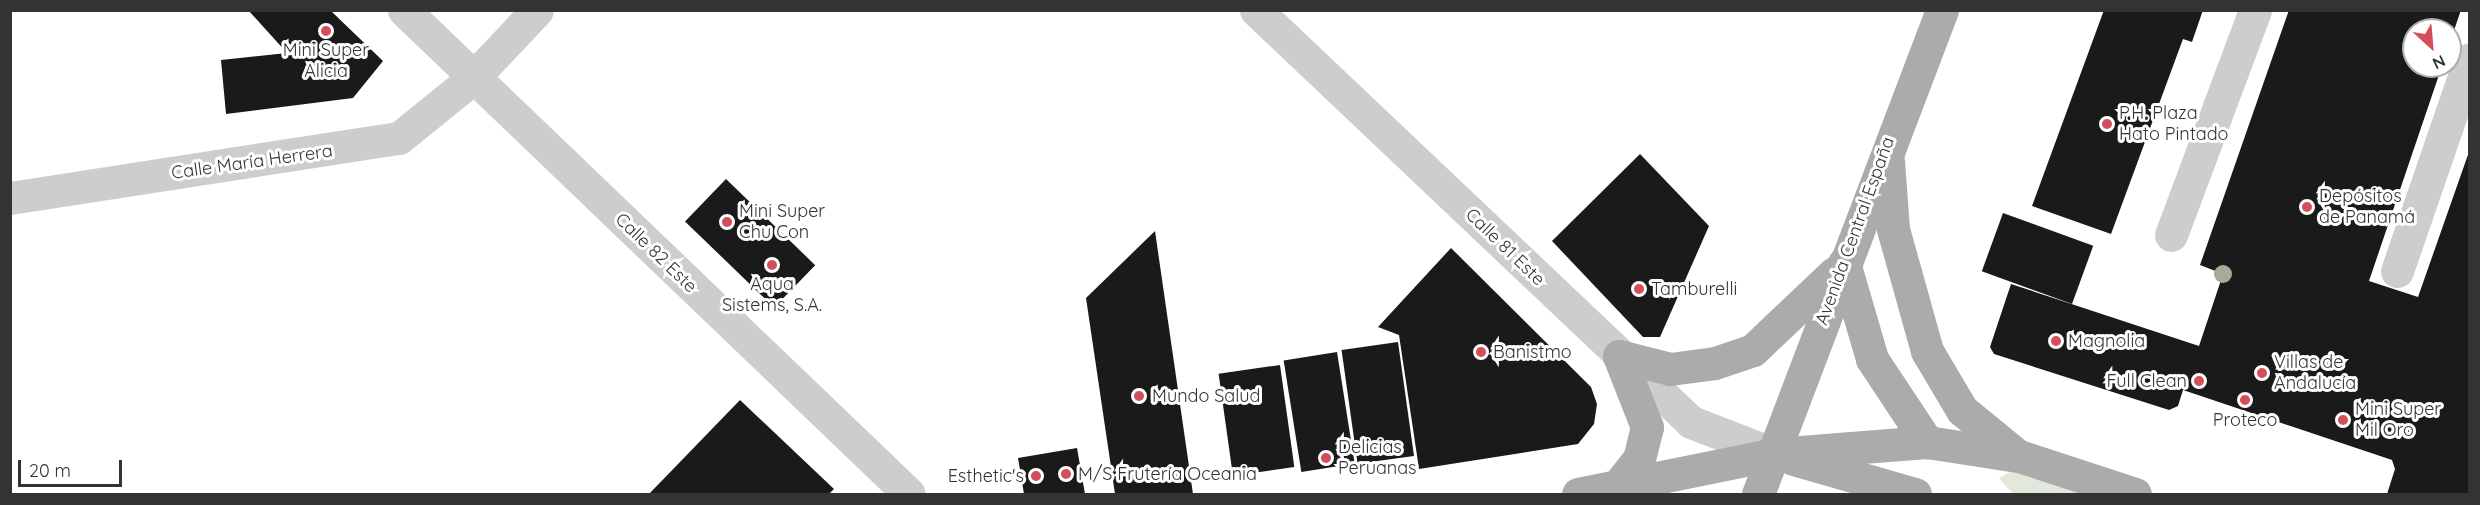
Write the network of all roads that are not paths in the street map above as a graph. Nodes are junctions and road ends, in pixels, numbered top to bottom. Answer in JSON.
{"nodes":[{"id":1,"x":404,"y":10,"type":"edge"},
{"id":2,"x":537,"y":10,"type":"edge"},
{"id":3,"x":1256,"y":10,"type":"edge"},
{"id":4,"x":1942,"y":10,"type":"edge"},
{"id":5,"x":2255,"y":10,"type":"edge"},
{"id":6,"x":2469,"y":59,"type":"edge"},
{"id":7,"x":473,"y":78,"type":"junction"},
{"id":8,"x":1887,"y":146,"type":"junction"},
{"id":9,"x":10,"y":198,"type":"edge"},
{"id":10,"x":2171,"y":235,"type":"dead end"},
{"id":11,"x":1844,"y":263,"type":"junction"},
{"id":12,"x":2397,"y":271,"type":"dead end"},
{"id":13,"x":1619,"y":356,"type":"junction"},
{"id":14,"x":1927,"y":442,"type":"junction"},
{"id":15,"x":1774,"y":454,"type":"junction"},
{"id":16,"x":2019,"y":456,"type":"junction"},
{"id":17,"x":1616,"y":488,"type":"junction"},
{"id":18,"x":909,"y":495,"type":"edge"},
{"id":19,"x":1578,"y":495,"type":"edge"},
{"id":20,"x":1758,"y":495,"type":"edge"},
{"id":21,"x":1915,"y":495,"type":"edge"},
{"id":22,"x":2136,"y":495,"type":"edge"}],
"edges":[{"from":1,"to":7,"type":"street","name":"Calle 82 Este"},
{"from":2,"to":7,"type":"street","name":"Calle María Herrera"},
{"from":3,"to":13,"type":"street","name":"Calle 81 Este"},
{"from":4,"to":8,"type":"main road","name":"Avenida Central España"},
{"from":5,"to":10,"type":"street"},
{"from":6,"to":12,"type":"street"},
{"from":7,"to":9,"type":"street","name":"Calle María Herrera"},
{"from":7,"to":18,"type":"street","name":"Calle 82 Este"},
{"from":8,"to":11,"type":"main road","name":"Avenida Central España"},
{"from":8,"to":16,"type":"main road"},
{"from":11,"to":13,"type":"main road"},
{"from":11,"to":14,"type":"main road"},
{"from":11,"to":15,"type":"main road","name":"Avenida Central España"},
{"from":13,"to":15,"type":"street","name":"Calle 81 Este"},
{"from":13,"to":17,"type":"main road"},
{"from":14,"to":15,"type":"main road"},
{"from":14,"to":16,"type":"main road"},
{"from":15,"to":17,"type":"main road"},
{"from":15,"to":20,"type":"main road","name":"Avenida Central España"},
{"from":15,"to":21,"type":"main road"},
{"from":16,"to":22,"type":"main road"},
{"from":17,"to":19,"type":"main road"}]}
